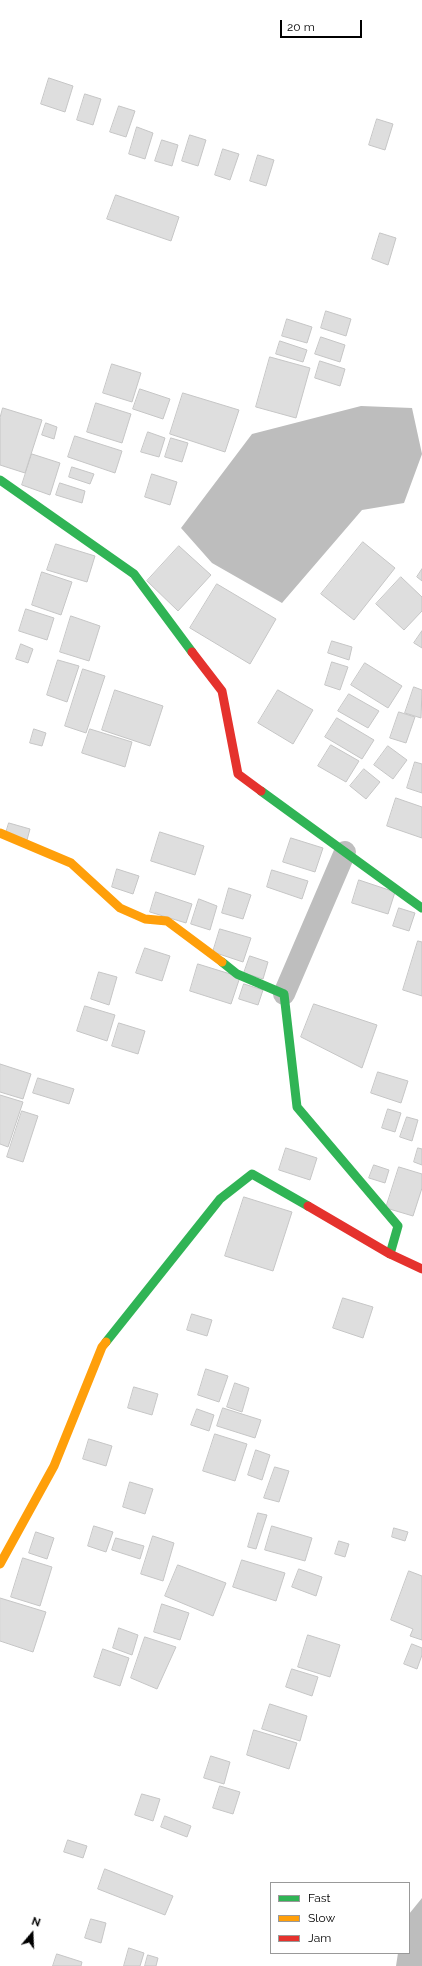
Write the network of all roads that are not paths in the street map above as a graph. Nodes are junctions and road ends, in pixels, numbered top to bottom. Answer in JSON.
{"nodes":[{"id":1,"x":0,"y":480,"type":"edge"},
{"id":2,"x":0,"y":833,"type":"edge"},
{"id":3,"x":345,"y":852,"type":"junction"},
{"id":4,"x":422,"y":908,"type":"edge"},
{"id":5,"x":284,"y":994,"type":"junction"},
{"id":6,"x":390,"y":1254,"type":"junction"},
{"id":7,"x":422,"y":1269,"type":"edge"},
{"id":8,"x":0,"y":1564,"type":"edge"}],
"edges":[{"from":1,"to":3,"type":"street"},
{"from":2,"to":5,"type":"street"},
{"from":3,"to":4,"type":"street"},
{"from":3,"to":5,"type":"street"},
{"from":5,"to":6,"type":"street"},
{"from":6,"to":7,"type":"street"},
{"from":6,"to":8,"type":"street"}]}
